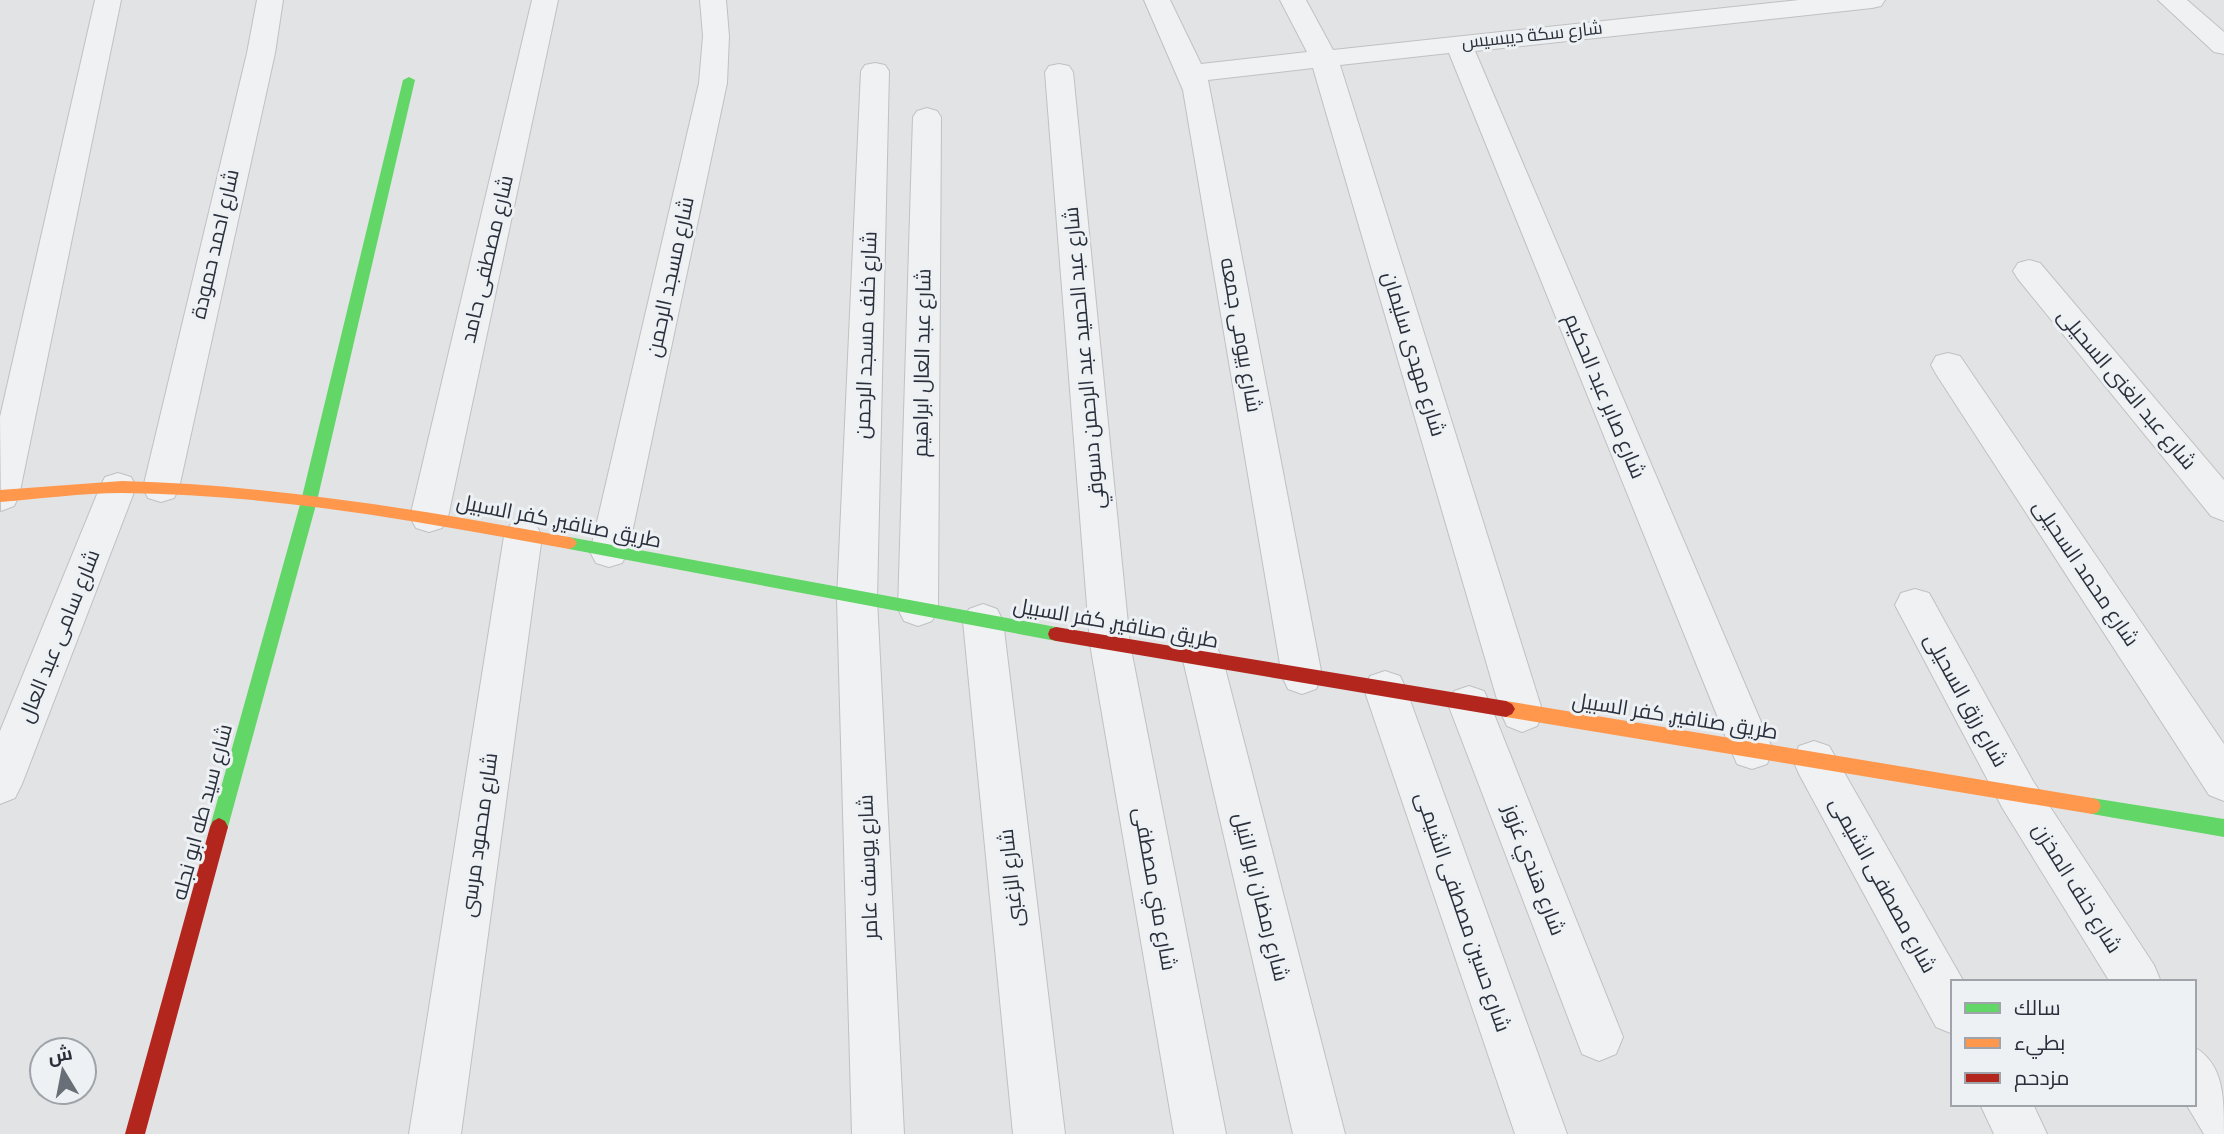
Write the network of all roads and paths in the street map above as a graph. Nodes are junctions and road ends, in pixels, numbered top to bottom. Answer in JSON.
{"nodes":[{"id":1,"x":108,"y":0,"type":"edge"},
{"id":2,"x":270,"y":0,"type":"edge"},
{"id":3,"x":545,"y":0,"type":"edge"},
{"id":4,"x":713,"y":0,"type":"edge"},
{"id":5,"x":1157,"y":0,"type":"edge"},
{"id":6,"x":1293,"y":0,"type":"edge"},
{"id":7,"x":1872,"y":0,"type":"edge"},
{"id":8,"x":2171,"y":0,"type":"edge"},
{"id":9,"x":1458,"y":42,"type":"junction"},
{"id":10,"x":2224,"y":46,"type":"edge"},
{"id":11,"x":1324,"y":58,"type":"junction"},
{"id":12,"x":876,"y":71,"type":"dead end"},
{"id":13,"x":1059,"y":72,"type":"dead end"},
{"id":14,"x":1192,"y":73,"type":"junction"},
{"id":15,"x":409,"y":80,"type":"dead end"},
{"id":16,"x":927,"y":117,"type":"dead end"},
{"id":17,"x":2029,"y":271,"type":"dead end"},
{"id":18,"x":1948,"y":365,"type":"dead end"},
{"id":19,"x":118,"y":487,"type":"junction"},
{"id":20,"x":161,"y":488,"type":"junction"},
{"id":21,"x":1,"y":496,"type":"edge"},
{"id":22,"x":309,"y":501,"type":"junction"},
{"id":23,"x":2224,"y":506,"type":"edge"},
{"id":24,"x":429,"y":517,"type":"junction"},
{"id":25,"x":523,"y":536,"type":"junction"},
{"id":26,"x":610,"y":552,"type":"junction"},
{"id":27,"x":857,"y":599,"type":"junction"},
{"id":28,"x":1915,"y":605,"type":"dead end"},
{"id":29,"x":918,"y":609,"type":"junction"},
{"id":30,"x":983,"y":621,"type":"junction"},
{"id":31,"x":1110,"y":644,"type":"junction"},
{"id":32,"x":1203,"y":660,"type":"junction"},
{"id":33,"x":1302,"y":676,"type":"junction"},
{"id":34,"x":1385,"y":690,"type":"junction"},
{"id":35,"x":1469,"y":704,"type":"junction"},
{"id":36,"x":1522,"y":713,"type":"junction"},
{"id":37,"x":1752,"y":750,"type":"junction"},
{"id":38,"x":1814,"y":760,"type":"junction"},
{"id":39,"x":2224,"y":781,"type":"edge"},
{"id":40,"x":0,"y":784,"type":"edge"},
{"id":41,"x":2018,"y":795,"type":"junction"},
{"id":42,"x":2224,"y":828,"type":"edge"},
{"id":43,"x":2136,"y":980,"type":"edge"},
{"id":44,"x":1951,"y":1006,"type":"edge"},
{"id":45,"x":1599,"y":1037,"type":"dead end"},
{"id":46,"x":2196,"y":1075,"type":"edge"},
{"id":47,"x":2006,"y":1106,"type":"edge"},
{"id":48,"x":2224,"y":1119,"type":"edge"},
{"id":49,"x":135,"y":1134,"type":"edge"},
{"id":50,"x":435,"y":1134,"type":"edge"},
{"id":51,"x":878,"y":1134,"type":"edge"},
{"id":52,"x":1039,"y":1134,"type":"edge"},
{"id":53,"x":1200,"y":1134,"type":"edge"},
{"id":54,"x":1319,"y":1134,"type":"edge"},
{"id":55,"x":1541,"y":1134,"type":"edge"},
{"id":56,"x":2021,"y":1134,"type":"edge"}],
"edges":[{"from":1,"to":21,"type":"street"},
{"from":2,"to":20,"type":"street","name":"شارع احمد حمودة"},
{"from":3,"to":24,"type":"street","name":"شارع مصطفى حامد"},
{"from":4,"to":26,"type":"street","name":"شارع مسجد الرحمن"},
{"from":5,"to":14,"type":"street","name":"شارع بيومى جمعه"},
{"from":6,"to":11,"type":"street","name":"شارع مهدى سليمان"},
{"from":7,"to":9,"type":"street","name":"شارع سكة ديبسيس"},
{"from":8,"to":10,"type":"street"},
{"from":9,"to":11,"type":"street","name":"شارع سكة ديبسيس"},
{"from":9,"to":37,"type":"street","name":"شارع صابر عبد الحكيم"},
{"from":11,"to":14,"type":"street","name":"شارع سكة ديبسيس"},
{"from":11,"to":36,"type":"street","name":"شارع مهدى سليمان"},
{"from":12,"to":27,"type":"street","name":"شارع خلف مسجد الرحمن"},
{"from":13,"to":31,"type":"street","name":"شارع عبد الحميد عبد الرحمن دسوقي"},
{"from":14,"to":33,"type":"street","name":"شارع بيومى جمعه"},
{"from":15,"to":22,"type":"street"},
{"from":16,"to":29,"type":"street","name":"شارع عبد العال ابراهيم"},
{"from":17,"to":23,"type":"street","name":"شارع عبد الغنى السحيلى"},
{"from":18,"to":39,"type":"street","name":"شارع محمد السحيلى"},
{"from":19,"to":20,"type":"street","name":"طريق صنافير, كفر السبيل"},
{"from":19,"to":21,"type":"street","name":"طريق صنافير, كفر السبيل"},
{"from":19,"to":40,"type":"street","name":"شارع سامى عبد العال"},
{"from":20,"to":22,"type":"street","name":"طريق صنافير, كفر السبيل"},
{"from":22,"to":24,"type":"street","name":"طريق صنافير, كفر السبيل"},
{"from":22,"to":49,"type":"street","name":"شارع سيد طه ابو نجله"},
{"from":24,"to":25,"type":"street","name":"طريق صنافير, كفر السبيل"},
{"from":25,"to":26,"type":"street","name":"طريق صنافير, كفر السبيل"},
{"from":25,"to":50,"type":"street","name":"شارع محمود مرسى"},
{"from":26,"to":27,"type":"street","name":"طريق صنافير, كفر السبيل"},
{"from":27,"to":29,"type":"street","name":"طريق صنافير, كفر السبيل"},
{"from":27,"to":51,"type":"street","name":"شارع يوسف عامر"},
{"from":28,"to":41,"type":"street","name":"شارع رزق السحيلى"},
{"from":29,"to":30,"type":"street","name":"طريق صنافير, كفر السبيل"},
{"from":30,"to":31,"type":"street","name":"طريق صنافير, كفر السبيل"},
{"from":30,"to":52,"type":"street","name":"شارع الزغبى"},
{"from":31,"to":32,"type":"street","name":"طريق صنافير, كفر السبيل"},
{"from":31,"to":53,"type":"street","name":"شارع مني مصطفى"},
{"from":32,"to":33,"type":"street","name":"طريق صنافير, كفر السبيل"},
{"from":32,"to":54,"type":"street","name":"شارع رمضان ابو النيل"},
{"from":33,"to":34,"type":"street","name":"طريق صنافير, كفر السبيل"},
{"from":34,"to":35,"type":"street","name":"طريق صنافير, كفر السبيل"},
{"from":34,"to":55,"type":"street","name":"شارع حسين مصطفى الشيمى"},
{"from":35,"to":36,"type":"street","name":"طريق صنافير, كفر السبيل"},
{"from":35,"to":45,"type":"street","name":"شارع هندي غزوز"},
{"from":36,"to":37,"type":"street","name":"طريق صنافير, كفر السبيل"},
{"from":37,"to":38,"type":"street","name":"طريق صنافير, كفر السبيل"},
{"from":38,"to":41,"type":"street","name":"طريق صنافير, كفر السبيل"},
{"from":38,"to":44,"type":"street","name":"شارع مصطفى الشيمى"},
{"from":41,"to":42,"type":"street","name":"طريق صنافير, كفر السبيل"},
{"from":41,"to":43,"type":"street","name":"شارع خلف المخزن"},
{"from":46,"to":48,"type":"street"},
{"from":47,"to":56,"type":"street"}]}
